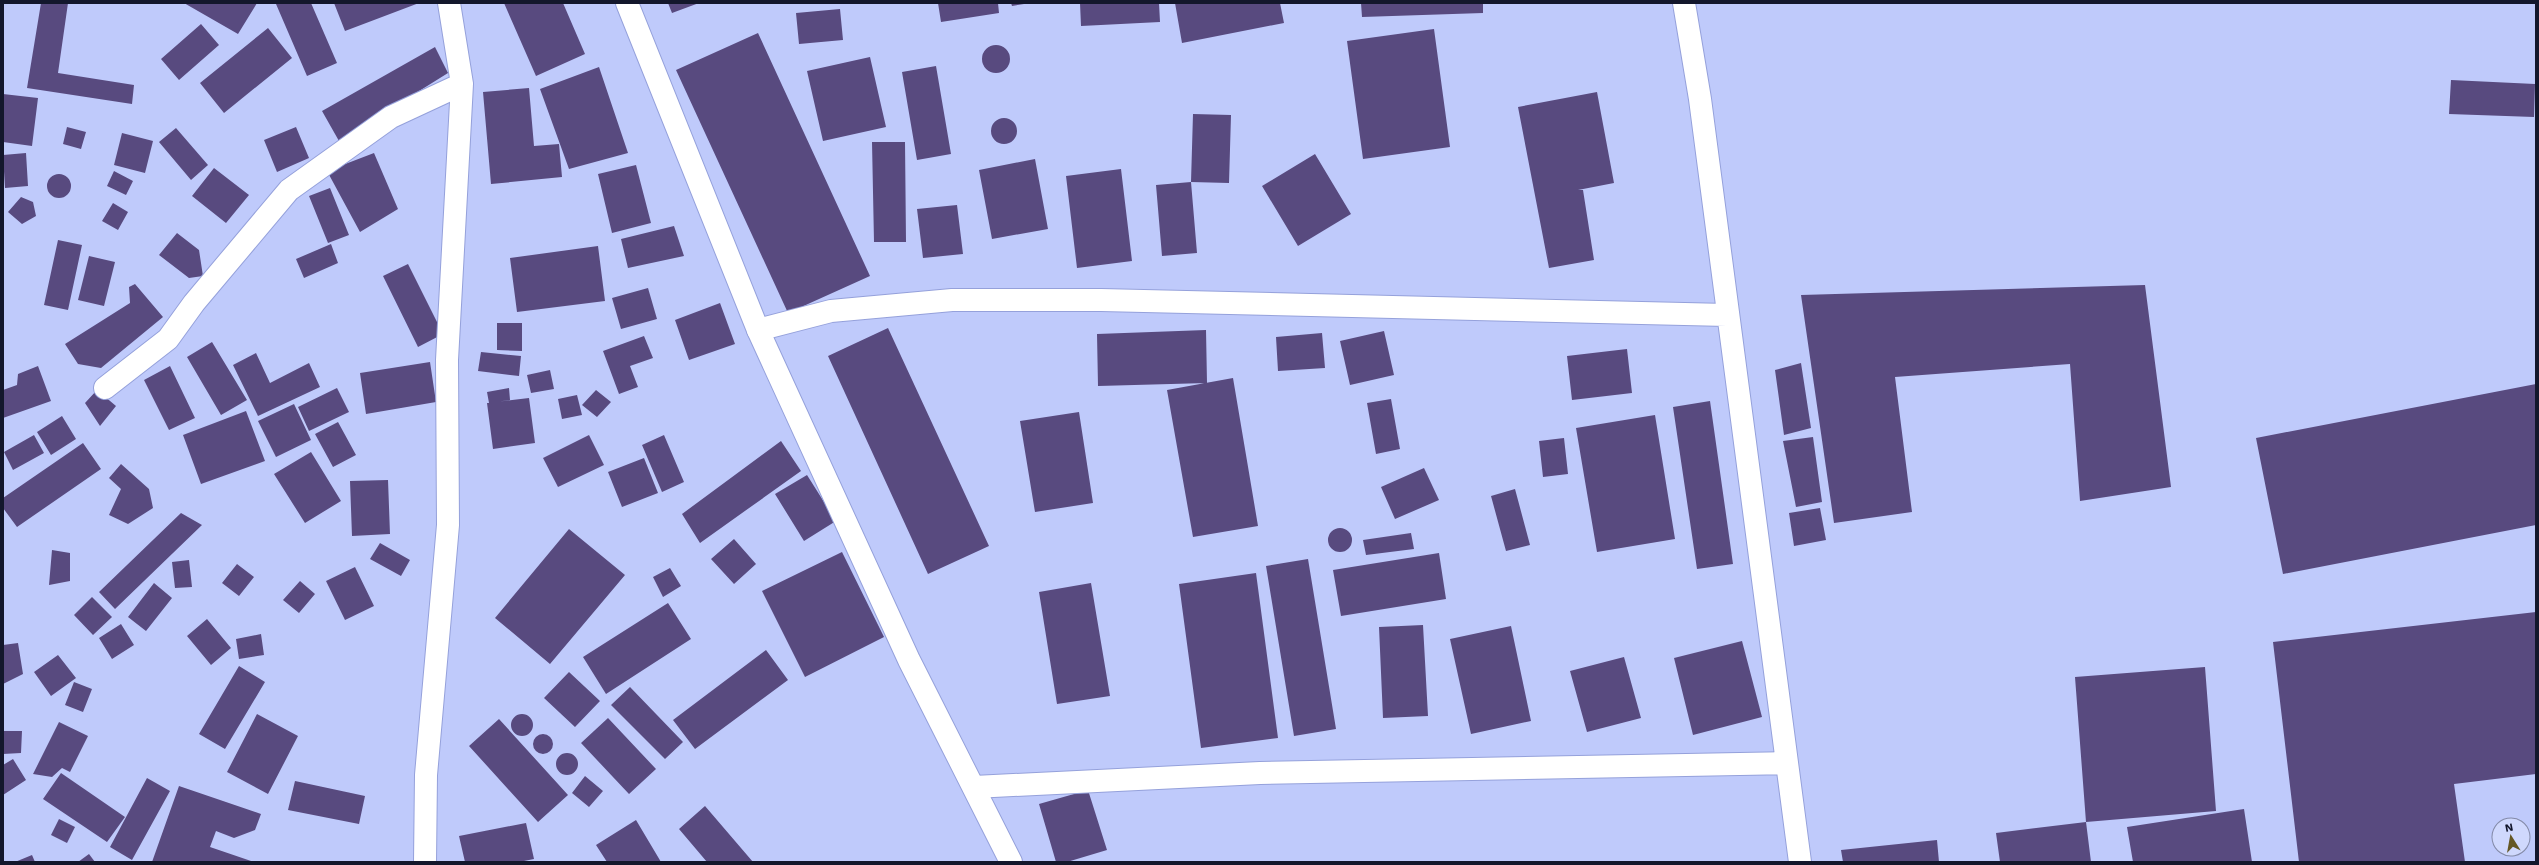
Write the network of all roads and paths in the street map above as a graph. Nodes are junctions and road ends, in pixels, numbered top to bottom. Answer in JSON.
{"nodes":[{"id":1,"x":449,"y":3,"type":"edge"},
{"id":2,"x":628,"y":3,"type":"edge"},
{"id":3,"x":1684,"y":3,"type":"edge"},
{"id":4,"x":462,"y":84,"type":"junction"},
{"id":5,"x":1727,"y":315,"type":"junction"},
{"id":6,"x":758,"y":330,"type":"junction"},
{"id":7,"x":105,"y":388,"type":"dead end"},
{"id":8,"x":1787,"y":763,"type":"junction"},
{"id":9,"x":974,"y":787,"type":"junction"},
{"id":10,"x":425,"y":862,"type":"edge"},
{"id":11,"x":1011,"y":862,"type":"edge"},
{"id":12,"x":1800,"y":862,"type":"edge"}],
"edges":[{"from":1,"to":4,"type":"street"},
{"from":2,"to":6,"type":"street"},
{"from":3,"to":5,"type":"street"},
{"from":4,"to":7,"type":"street"},
{"from":4,"to":10,"type":"street"},
{"from":5,"to":6,"type":"street"},
{"from":5,"to":8,"type":"street"},
{"from":6,"to":9,"type":"street"},
{"from":8,"to":9,"type":"street"},
{"from":8,"to":12,"type":"street"},
{"from":9,"to":11,"type":"street"}]}
